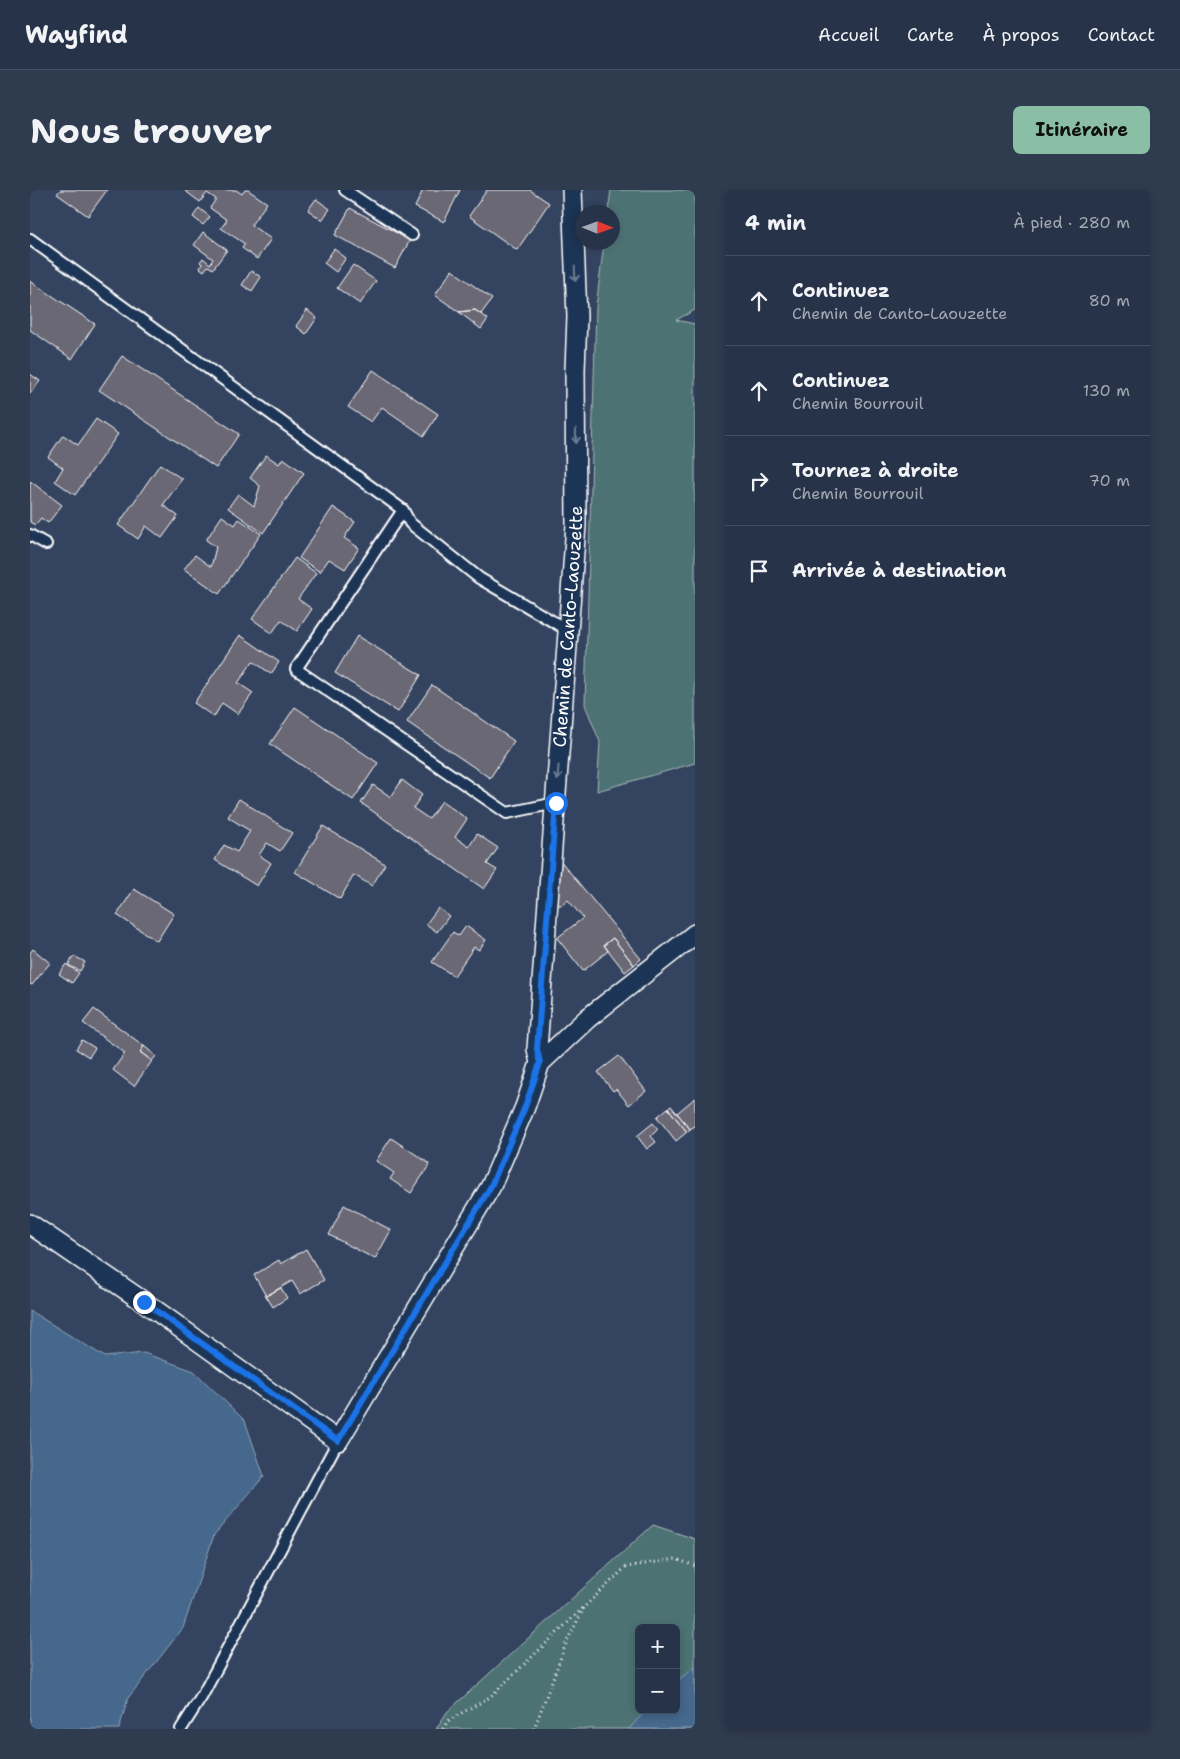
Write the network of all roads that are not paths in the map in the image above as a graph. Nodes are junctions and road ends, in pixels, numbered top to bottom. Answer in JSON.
{"nodes":[{"id":1,"x":345,"y":190,"type":"edge"},
{"id":2,"x":572,"y":190,"type":"edge"},
{"id":3,"x":412,"y":235,"type":"dead end"},
{"id":4,"x":30,"y":239,"type":"edge"},
{"id":5,"x":403,"y":510,"type":"junction"},
{"id":6,"x":30,"y":535,"type":"edge"},
{"id":7,"x":46,"y":544,"type":"dead end"},
{"id":8,"x":568,"y":631,"type":"junction"},
{"id":9,"x":556,"y":803,"type":"junction"},
{"id":10,"x":695,"y":934,"type":"edge"},
{"id":11,"x":540,"y":1063,"type":"junction"},
{"id":12,"x":30,"y":1224,"type":"edge"},
{"id":13,"x":338,"y":1441,"type":"junction"},
{"id":14,"x":181,"y":1729,"type":"edge"}],
"edges":[{"from":1,"to":3,"type":"lane"},
{"from":2,"to":8,"type":"street","name":"Chemin de Canto-Laouzette","one_way":true},
{"from":4,"to":5,"type":"lane"},
{"from":5,"to":8,"type":"lane"},
{"from":5,"to":9,"type":"lane"},
{"from":6,"to":7,"type":"lane"},
{"from":8,"to":9,"type":"street","name":"Chemin de Canto-Laouzette","one_way":true},
{"from":9,"to":11,"type":"street","name":"Chemin de Canto-Laouzette"},
{"from":10,"to":11,"type":"street"},
{"from":11,"to":13,"type":"street"},
{"from":12,"to":13,"type":"street"},
{"from":13,"to":14,"type":"lane"}]}
